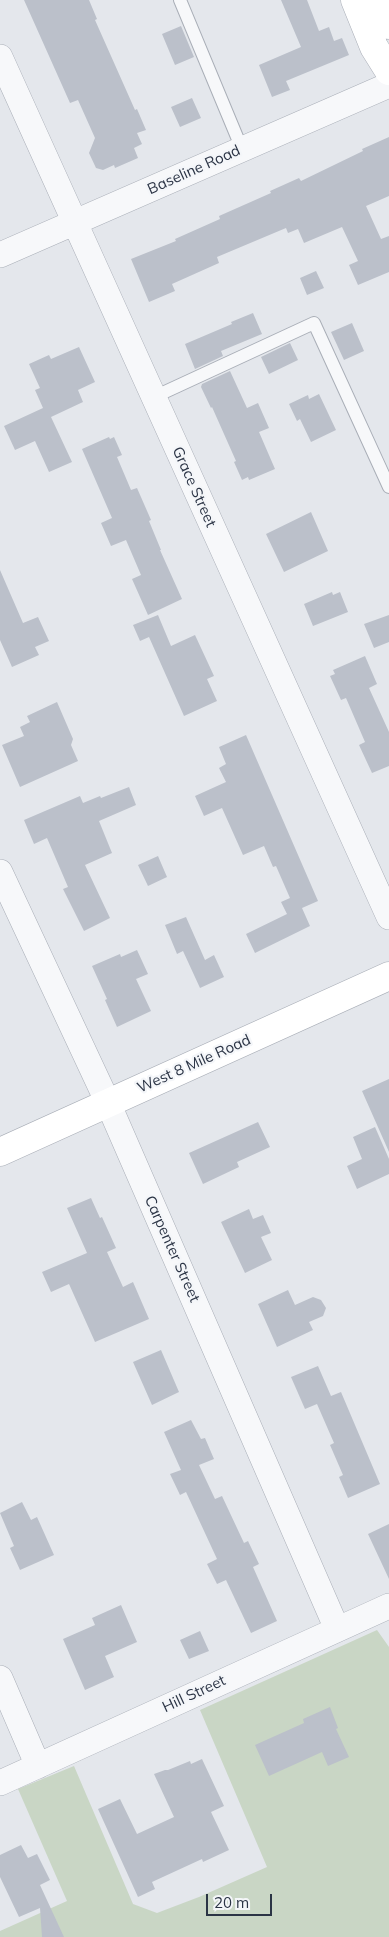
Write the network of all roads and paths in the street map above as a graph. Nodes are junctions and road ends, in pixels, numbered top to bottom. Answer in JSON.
{"nodes":[{"id":1,"x":180,"y":0,"type":"edge"},
{"id":2,"x":355,"y":0,"type":"edge"},
{"id":3,"x":379,"y":0,"type":"edge"},
{"id":4,"x":389,"y":25,"type":"edge"},
{"id":5,"x":0,"y":57,"type":"edge"},
{"id":6,"x":389,"y":71,"type":"edge"},
{"id":7,"x":389,"y":85,"type":"edge"},
{"id":8,"x":242,"y":149,"type":"junction"},
{"id":9,"x":76,"y":222,"type":"junction"},
{"id":10,"x":0,"y":255,"type":"edge"},
{"id":11,"x":154,"y":397,"type":"junction"},
{"id":12,"x":389,"y":487,"type":"edge"},
{"id":13,"x":0,"y":872,"type":"edge"},
{"id":14,"x":389,"y":917,"type":"edge"},
{"id":15,"x":389,"y":976,"type":"edge"},
{"id":16,"x":108,"y":1103,"type":"junction"},
{"id":17,"x":0,"y":1152,"type":"edge"},
{"id":18,"x":389,"y":1606,"type":"edge"},
{"id":19,"x":337,"y":1629,"type":"junction"},
{"id":20,"x":0,"y":1678,"type":"edge"},
{"id":21,"x":38,"y":1766,"type":"junction"},
{"id":22,"x":0,"y":1783,"type":"edge"}],
"edges":[{"from":1,"to":8,"type":"lane"},
{"from":2,"to":6,"type":"main road"},
{"from":3,"to":4,"type":"main road"},
{"from":5,"to":9,"type":"street","name":"Grace Street"},
{"from":7,"to":8,"type":"street","name":"Baseline Road"},
{"from":8,"to":9,"type":"street","name":"Baseline Road"},
{"from":9,"to":10,"type":"street","name":"Baseline Road"},
{"from":9,"to":11,"type":"street","name":"Grace Street"},
{"from":11,"to":12,"type":"lane"},
{"from":11,"to":14,"type":"street","name":"Grace Street"},
{"from":13,"to":16,"type":"street","name":"Carpenter Street"},
{"from":15,"to":16,"type":"main road","name":"West 8 Mile Road"},
{"from":16,"to":17,"type":"main road","name":"West 8 Mile Road"},
{"from":16,"to":19,"type":"street","name":"Carpenter Street"},
{"from":18,"to":19,"type":"street","name":"Hill Street"},
{"from":19,"to":21,"type":"street","name":"Hill Street"},
{"from":20,"to":21,"type":"street"},
{"from":21,"to":22,"type":"street","name":"Hill Street"}]}
